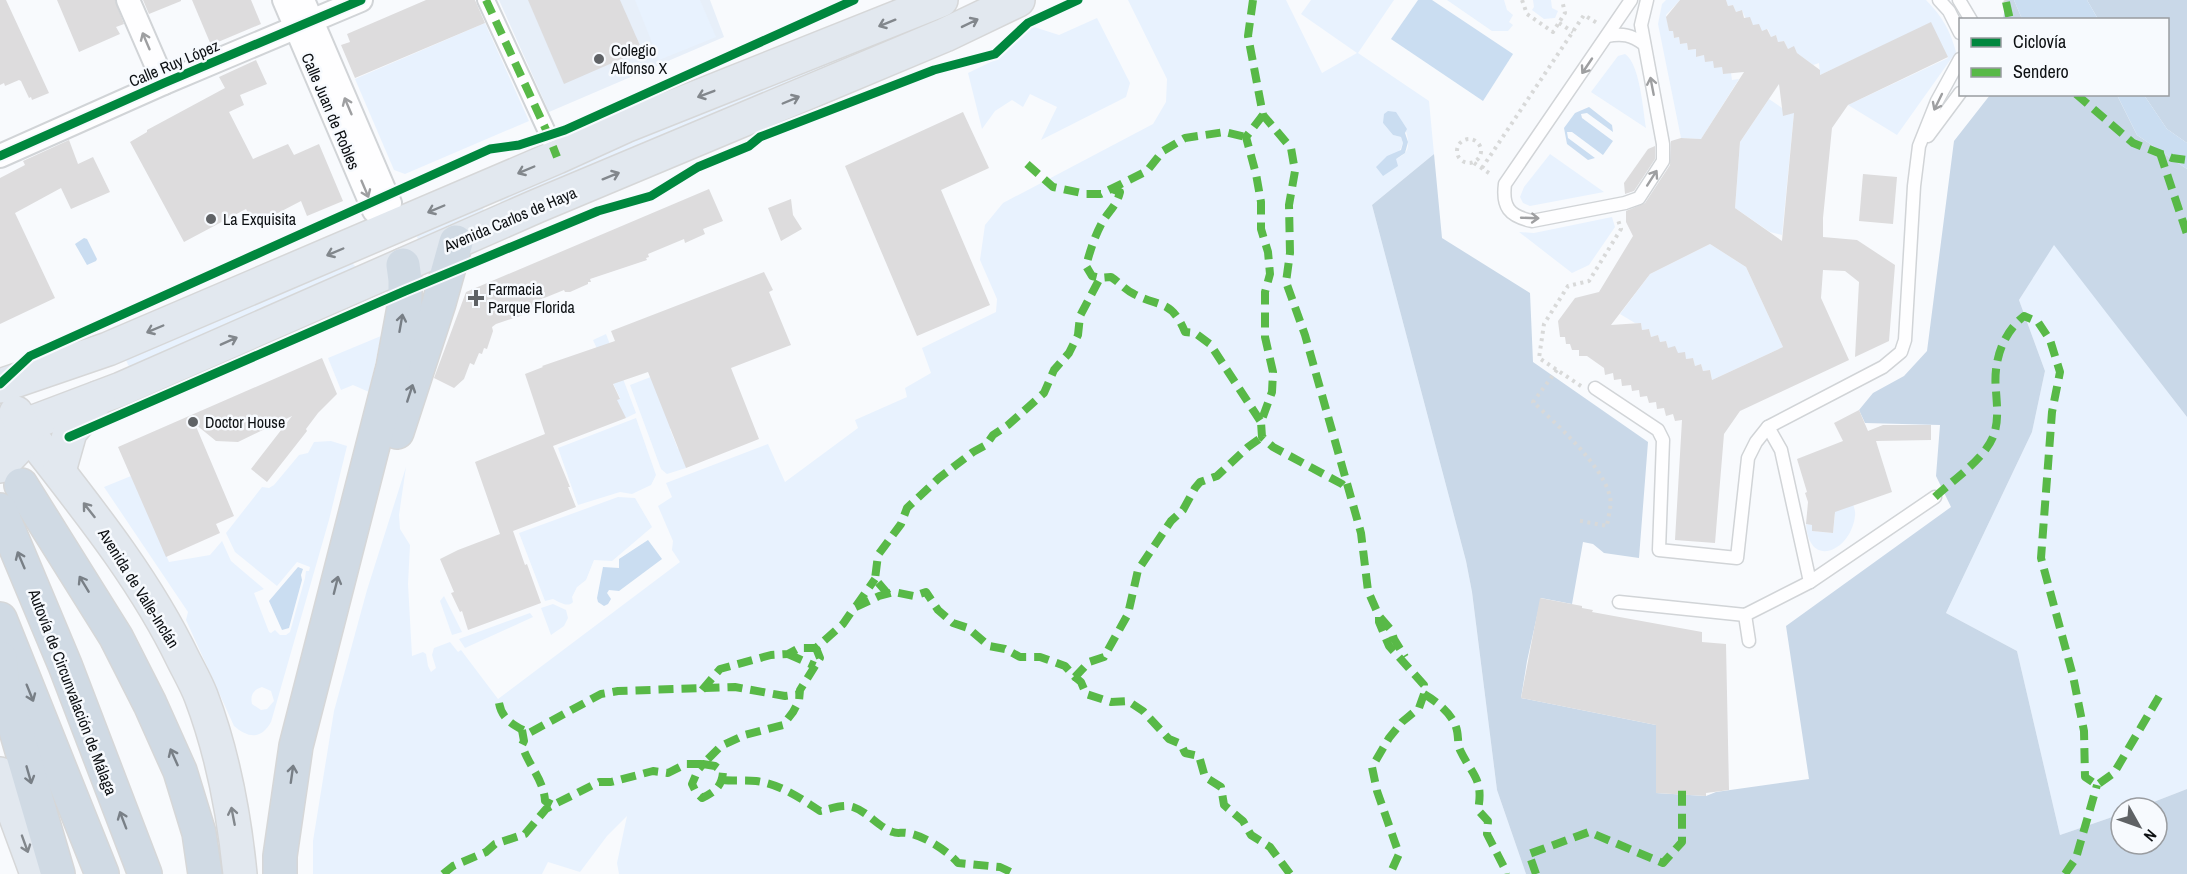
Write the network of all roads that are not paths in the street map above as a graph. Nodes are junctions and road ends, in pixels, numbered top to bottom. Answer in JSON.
{"nodes":[{"id":1,"x":128,"y":0,"type":"edge"},
{"id":2,"x":284,"y":0,"type":"edge"},
{"id":3,"x":303,"y":0,"type":"edge"},
{"id":4,"x":361,"y":0,"type":"edge"},
{"id":5,"x":486,"y":0,"type":"edge"},
{"id":6,"x":941,"y":0,"type":"edge"},
{"id":7,"x":1018,"y":0,"type":"edge"},
{"id":8,"x":1631,"y":0,"type":"edge"},
{"id":9,"x":1647,"y":0,"type":"edge"},
{"id":10,"x":1939,"y":0,"type":"edge"},
{"id":11,"x":1959,"y":0,"type":"edge"},
{"id":12,"x":1970,"y":18,"type":"edge"},
{"id":13,"x":303,"y":25,"type":"junction"},
{"id":14,"x":1959,"y":31,"type":"edge"},
{"id":15,"x":1608,"y":34,"type":"junction"},
{"id":16,"x":1644,"y":44,"type":"junction"},
{"id":17,"x":1959,"y":61,"type":"edge"},
{"id":18,"x":164,"y":83,"type":"junction"},
{"id":19,"x":1959,"y":94,"type":"edge"},
{"id":20,"x":1920,"y":146,"type":"junction"},
{"id":21,"x":0,"y":156,"type":"edge"},
{"id":22,"x":557,"y":157,"type":"junction"},
{"id":23,"x":386,"y":224,"type":"junction"},
{"id":24,"x":456,"y":242,"type":"junction"},
{"id":25,"x":403,"y":265,"type":"junction"},
{"id":26,"x":0,"y":386,"type":"edge"},
{"id":27,"x":1595,"y":388,"type":"road end"},
{"id":28,"x":0,"y":391,"type":"edge"},
{"id":29,"x":98,"y":398,"type":"junction"},
{"id":30,"x":12,"y":428,"type":"edge"},
{"id":31,"x":1768,"y":428,"type":"junction"},
{"id":32,"x":58,"y":471,"type":"junction"},
{"id":33,"x":11,"y":476,"type":"edge"},
{"id":34,"x":1935,"y":497,"type":"dead end"},
{"id":35,"x":0,"y":510,"type":"edge"},
{"id":36,"x":352,"y":522,"type":"junction"},
{"id":37,"x":1810,"y":582,"type":"junction"},
{"id":38,"x":1619,"y":602,"type":"dead end"},
{"id":39,"x":1745,"y":615,"type":"junction"},
{"id":40,"x":0,"y":619,"type":"edge"},
{"id":41,"x":1749,"y":641,"type":"dead end"},
{"id":42,"x":0,"y":658,"type":"edge"},
{"id":43,"x":0,"y":774,"type":"edge"},
{"id":44,"x":37,"y":874,"type":"edge"},
{"id":45,"x":58,"y":874,"type":"edge"},
{"id":46,"x":102,"y":874,"type":"edge"},
{"id":47,"x":145,"y":874,"type":"edge"},
{"id":48,"x":206,"y":874,"type":"edge"},
{"id":49,"x":240,"y":874,"type":"edge"},
{"id":50,"x":280,"y":874,"type":"edge"}],
"edges":[{"from":18,"to":1,"type":"street","one_way":true},
{"from":2,"to":13,"type":"street","name":"Calle Juan de Robles"},
{"from":3,"to":13,"type":"street","name":"Calle Juan de Robles"},
{"from":4,"to":13,"type":"street","name":"Calle Ruy López"},
{"from":5,"to":22,"type":"street"},
{"from":6,"to":22,"type":"main road","one_way":true},
{"from":24,"to":7,"type":"main road","name":"Avenida Carlos de Haya","one_way":true},
{"from":8,"to":15,"type":"lane"},
{"from":9,"to":16,"type":"lane"},
{"from":10,"to":14,"type":"lane"},
{"from":11,"to":12,"type":"lane"},
{"from":13,"to":18,"type":"street","name":"Calle Ruy López"},
{"from":13,"to":23,"type":"street","name":"Calle Juan de Robles"},
{"from":15,"to":16,"type":"lane"},
{"from":15,"to":16,"type":"lane","one_way":true},
{"from":17,"to":20,"type":"lane","one_way":true},
{"from":18,"to":21,"type":"street","name":"Calle Ruy López"},
{"from":19,"to":20,"type":"lane"},
{"from":20,"to":31,"type":"lane"},
{"from":22,"to":23,"type":"main road","one_way":true},
{"from":23,"to":25,"type":"main road"},
{"from":23,"to":26,"type":"main road","one_way":true},
{"from":24,"to":25,"type":"main road","name":"Avenida Carlos de Haya"},
{"from":36,"to":24,"type":"highway","one_way":true},
{"from":29,"to":25,"type":"main road","name":"Avenida Carlos de Haya","one_way":true},
{"from":36,"to":25,"type":"highway","one_way":true},
{"from":27,"to":31,"type":"lane"},
{"from":28,"to":30,"type":"main road","name":"Avenida de Valle-Inclán"},
{"from":29,"to":30,"type":"main road","name":"Avenida Carlos de Haya"},
{"from":29,"to":32,"type":"main road"},
{"from":30,"to":32,"type":"main road","name":"Avenida de Valle-Inclán"},
{"from":30,"to":33,"type":"main road"},
{"from":31,"to":37,"type":"lane"},
{"from":49,"to":32,"type":"main road","name":"Avenida de Valle-Inclán","one_way":true},
{"from":48,"to":33,"type":"highway","one_way":true},
{"from":34,"to":37,"type":"lane"},
{"from":47,"to":35,"type":"highway","name":"Autovía de Circunvalación de Málaga","one_way":true},
{"from":50,"to":36,"type":"highway","one_way":true},
{"from":37,"to":39,"type":"lane"},
{"from":38,"to":39,"type":"lane"},
{"from":39,"to":41,"type":"lane"},
{"from":40,"to":46,"type":"highway","one_way":true},
{"from":42,"to":45,"type":"highway","one_way":true},
{"from":43,"to":44,"type":"main road","one_way":true}]}
